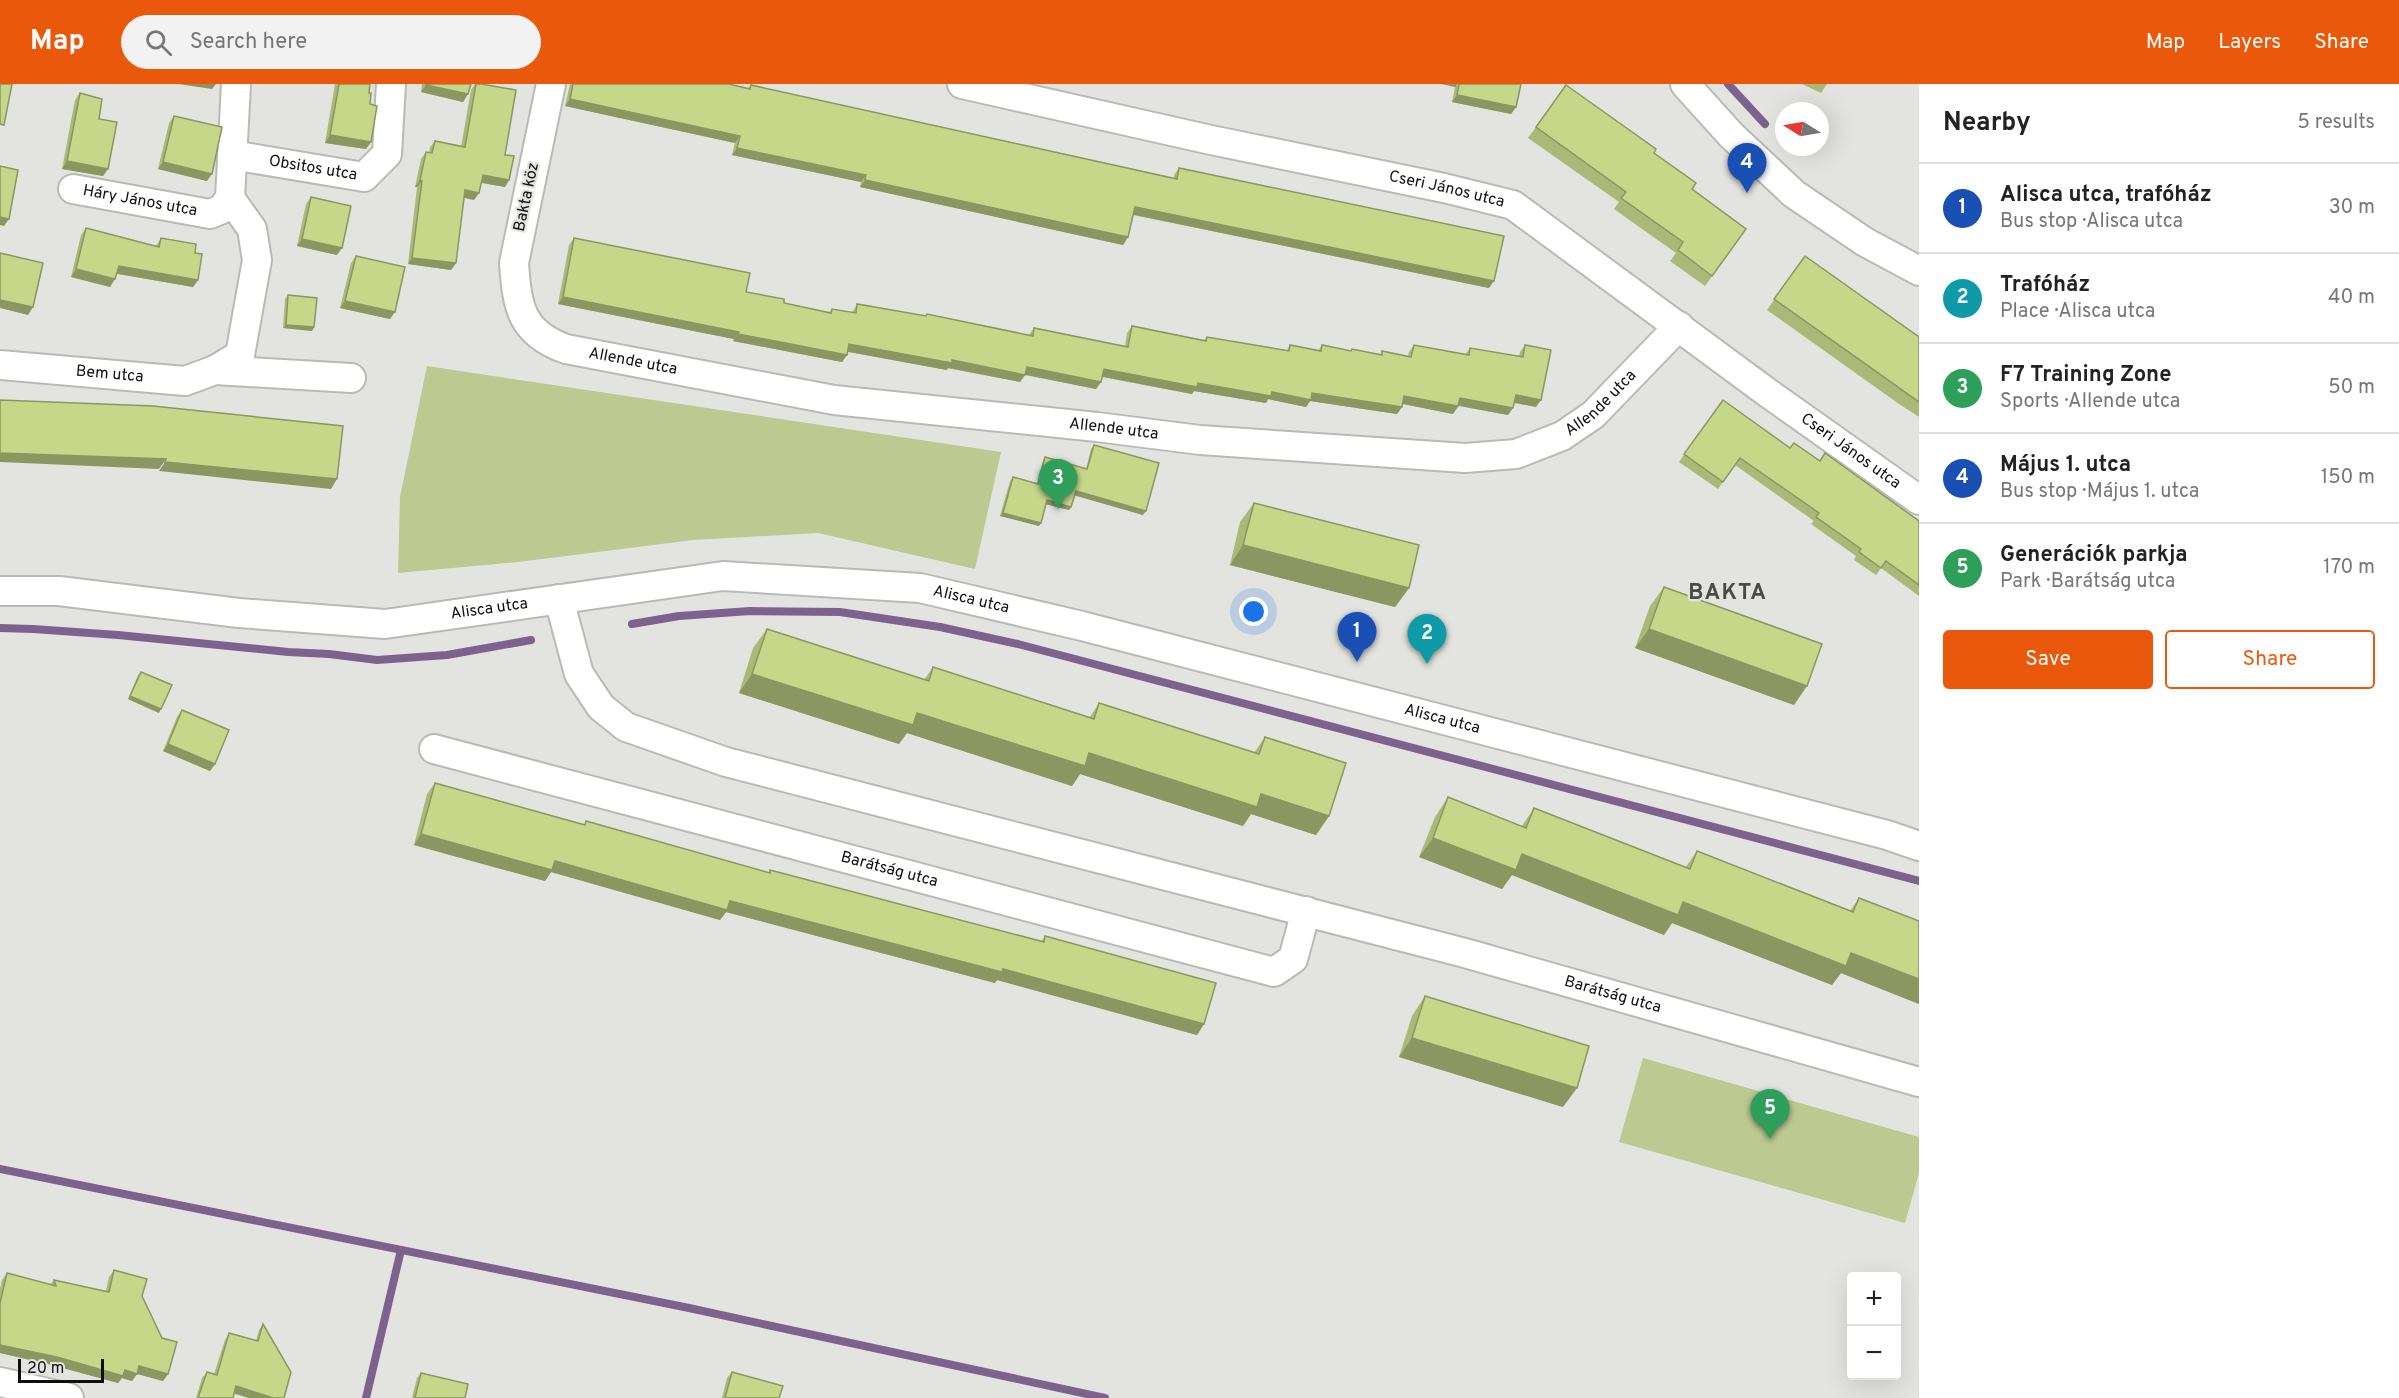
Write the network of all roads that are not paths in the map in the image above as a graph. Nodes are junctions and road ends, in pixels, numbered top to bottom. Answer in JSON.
{"nodes":[{"id":1,"x":236,"y":84,"type":"edge"},
{"id":2,"x":391,"y":84,"type":"edge"},
{"id":3,"x":551,"y":84,"type":"edge"},
{"id":4,"x":962,"y":84,"type":"edge"},
{"id":5,"x":1685,"y":84,"type":"edge"},
{"id":6,"x":232,"y":155,"type":"junction"},
{"id":7,"x":73,"y":189,"type":"dead end"},
{"id":8,"x":230,"y":198,"type":"junction"},
{"id":9,"x":1919,"y":272,"type":"edge"},
{"id":10,"x":522,"y":311,"type":"joint"},
{"id":11,"x":1680,"y":326,"type":"junction"},
{"id":12,"x":0,"y":365,"type":"edge"},
{"id":13,"x":215,"y":370,"type":"junction"},
{"id":14,"x":351,"y":378,"type":"dead end"},
{"id":15,"x":1919,"y":500,"type":"edge"},
{"id":16,"x":0,"y":591,"type":"edge"},
{"id":17,"x":559,"y":599,"type":"junction"},
{"id":18,"x":434,"y":749,"type":"dead end"},
{"id":19,"x":1919,"y":846,"type":"edge"},
{"id":20,"x":1306,"y":911,"type":"junction"},
{"id":21,"x":1919,"y":1082,"type":"edge"},
{"id":22,"x":0,"y":1382,"type":"edge"},
{"id":23,"x":69,"y":1398,"type":"edge"}],
"edges":[{"from":1,"to":6,"type":"street"},
{"from":2,"to":6,"type":"street","name":"Obsitos utca"},
{"from":3,"to":10,"type":"street","name":"Bakta köz"},
{"from":4,"to":11,"type":"street","name":"Cseri János utca"},
{"from":5,"to":9,"type":"street"},
{"from":6,"to":8,"type":"street"},
{"from":7,"to":8,"type":"street","name":"Háry János utca"},
{"from":8,"to":13,"type":"street","name":"Bem utca"},
{"from":10,"to":11,"type":"street","name":"Allende utca"},
{"from":11,"to":15,"type":"street","name":"Cseri János utca"},
{"from":12,"to":13,"type":"street","name":"Bem utca"},
{"from":13,"to":14,"type":"street","name":"Bem utca"},
{"from":16,"to":17,"type":"street","name":"Alisca utca"},
{"from":17,"to":19,"type":"street","name":"Alisca utca"},
{"from":17,"to":20,"type":"street","name":"Barátság utca"},
{"from":18,"to":20,"type":"street","name":"Barátság utca"},
{"from":20,"to":21,"type":"street","name":"Barátság utca"},
{"from":22,"to":23,"type":"street"}]}
